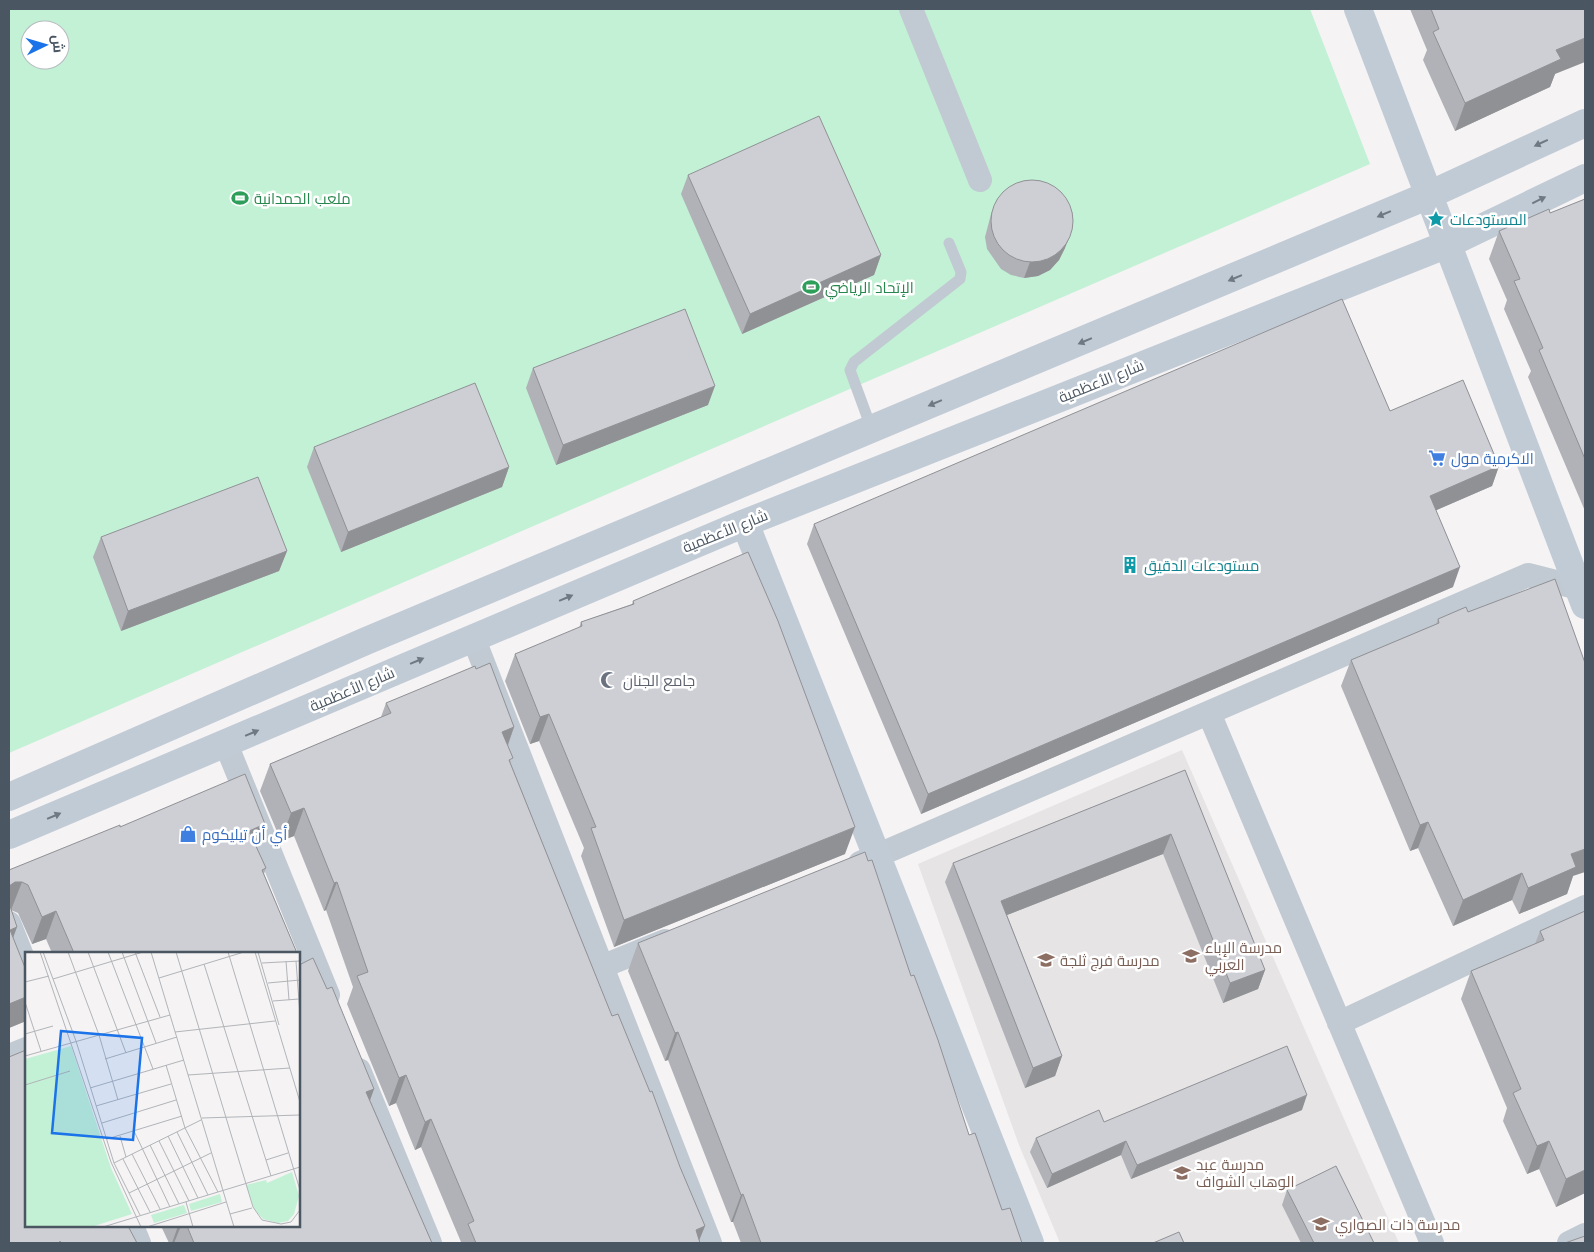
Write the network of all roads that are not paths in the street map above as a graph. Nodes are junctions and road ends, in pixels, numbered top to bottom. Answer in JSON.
{"nodes":[{"id":1,"x":911,"y":9,"type":"edge"},
{"id":2,"x":1358,"y":9,"type":"edge"},
{"id":3,"x":1585,"y":123,"type":"edge"},
{"id":4,"x":1585,"y":178,"type":"edge"},
{"id":5,"x":980,"y":180,"type":"dead end"},
{"id":6,"x":1429,"y":195,"type":"junction"},
{"id":7,"x":949,"y":243,"type":"dead end"},
{"id":8,"x":1448,"y":244,"type":"junction"},
{"id":9,"x":872,"y":430,"type":"junction"},
{"id":10,"x":745,"y":523,"type":"junction"},
{"id":11,"x":1583,"y":593,"type":"edge"},
{"id":12,"x":473,"y":637,"type":"junction"},
{"id":13,"x":1209,"y":713,"type":"junction"},
{"id":14,"x":226,"y":744,"type":"junction"},
{"id":15,"x":9,"y":797,"type":"edge"},
{"id":16,"x":9,"y":835,"type":"edge"},
{"id":17,"x":877,"y":856,"type":"junction"},
{"id":18,"x":840,"y":871,"type":"edge"},
{"id":19,"x":1585,"y":907,"type":"edge"},
{"id":20,"x":9,"y":923,"type":"edge"},
{"id":21,"x":684,"y":933,"type":"edge"},
{"id":22,"x":25,"y":963,"type":"edge"},
{"id":23,"x":601,"y":967,"type":"junction"},
{"id":24,"x":335,"y":1012,"type":"edge"},
{"id":25,"x":1339,"y":1023,"type":"junction"},
{"id":26,"x":25,"y":1049,"type":"edge"},
{"id":27,"x":350,"y":1049,"type":"edge"},
{"id":28,"x":9,"y":1056,"type":"edge"},
{"id":29,"x":132,"y":1227,"type":"edge"},
{"id":30,"x":1585,"y":1235,"type":"edge"},
{"id":31,"x":139,"y":1243,"type":"edge"},
{"id":32,"x":430,"y":1243,"type":"edge"},
{"id":33,"x":710,"y":1243,"type":"edge"},
{"id":34,"x":1030,"y":1243,"type":"edge"},
{"id":35,"x":1432,"y":1243,"type":"edge"},
{"id":36,"x":1569,"y":1243,"type":"edge"}],
"edges":[{"from":1,"to":5,"type":"street"},
{"from":2,"to":6,"type":"street"},
{"from":3,"to":6,"type":"street","one_way":true},
{"from":8,"to":4,"type":"street","name":"شارع الأعظمية","one_way":true},
{"from":6,"to":8,"type":"street"},
{"from":6,"to":9,"type":"street","one_way":true},
{"from":7,"to":9,"type":"lane"},
{"from":8,"to":10,"type":"street","name":"شارع الأعظمية"},
{"from":8,"to":11,"type":"street"},
{"from":9,"to":15,"type":"street"},
{"from":12,"to":10,"type":"street","name":"شارع الأعظمية","one_way":true},
{"from":10,"to":17,"type":"street"},
{"from":11,"to":13,"type":"street"},
{"from":14,"to":12,"type":"street","name":"شارع الأعظمية","one_way":true},
{"from":12,"to":23,"type":"street"},
{"from":13,"to":17,"type":"street"},
{"from":13,"to":25,"type":"street"},
{"from":16,"to":14,"type":"street","name":"شارع الأعظمية","one_way":true},
{"from":14,"to":24,"type":"street"},
{"from":17,"to":18,"type":"street"},
{"from":17,"to":34,"type":"street"},
{"from":19,"to":25,"type":"street"},
{"from":20,"to":22,"type":"street"},
{"from":21,"to":23,"type":"street"},
{"from":23,"to":33,"type":"street"},
{"from":25,"to":35,"type":"street"},
{"from":26,"to":28,"type":"street"},
{"from":27,"to":32,"type":"street"},
{"from":29,"to":31,"type":"street"},
{"from":30,"to":36,"type":"street"}]}
